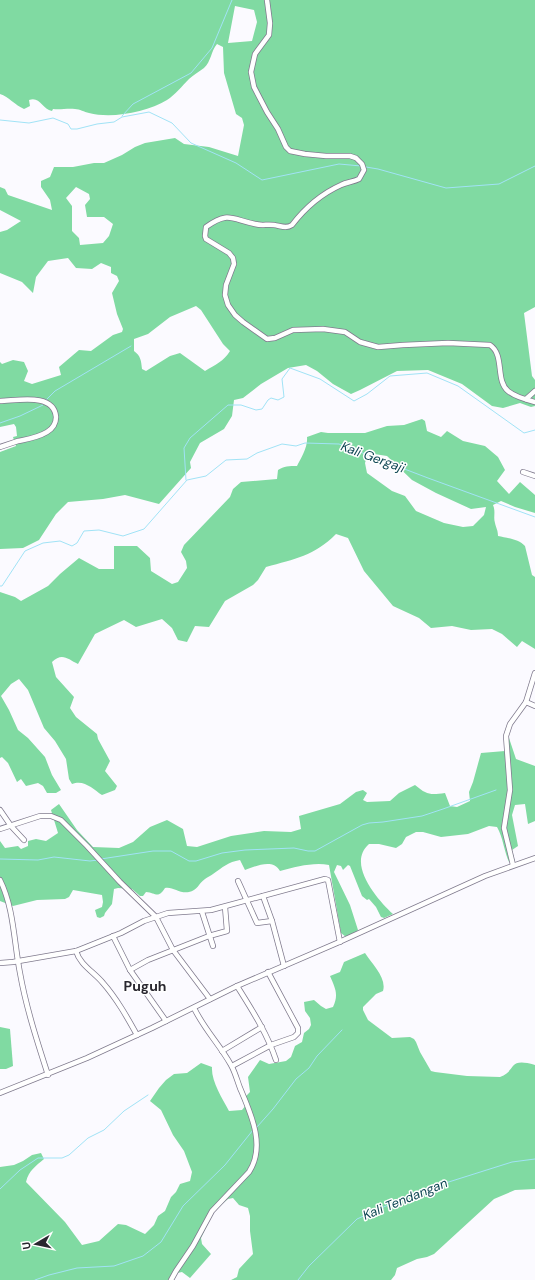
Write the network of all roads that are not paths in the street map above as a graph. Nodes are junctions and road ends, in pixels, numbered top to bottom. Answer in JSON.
{"nodes":[{"id":1,"x":267,"y":0,"type":"edge"},
{"id":2,"x":535,"y":391,"type":"edge"},
{"id":3,"x":526,"y":399,"type":"junction"},
{"id":4,"x":0,"y":401,"type":"edge"},
{"id":5,"x":535,"y":402,"type":"edge"},
{"id":6,"x":0,"y":447,"type":"edge"},
{"id":7,"x":523,"y":472,"type":"dead end"},
{"id":8,"x":535,"y":476,"type":"edge"},
{"id":9,"x":535,"y":673,"type":"edge"},
{"id":10,"x":526,"y":702,"type":"junction"},
{"id":11,"x":535,"y":706,"type":"edge"},
{"id":12,"x":0,"y":810,"type":"edge"},
{"id":13,"x":11,"y":826,"type":"junction"},
{"id":14,"x":0,"y":829,"type":"edge"},
{"id":15,"x":24,"y":840,"type":"dead end"},
{"id":16,"x":535,"y":858,"type":"edge"},
{"id":17,"x":513,"y":865,"type":"junction"},
{"id":18,"x":0,"y":880,"type":"edge"},
{"id":19,"x":238,"y":881,"type":"dead end"},
{"id":20,"x":263,"y":896,"type":"junction"},
{"id":21,"x":247,"y":900,"type":"junction"},
{"id":22,"x":225,"y":907,"type":"junction"},
{"id":23,"x":202,"y":912,"type":"junction"},
{"id":24,"x":156,"y":917,"type":"junction"},
{"id":25,"x":272,"y":921,"type":"junction"},
{"id":26,"x":113,"y":936,"type":"junction"},
{"id":27,"x":209,"y":936,"type":"junction"},
{"id":28,"x":340,"y":942,"type":"junction"},
{"id":29,"x":213,"y":946,"type":"dead end"},
{"id":30,"x":173,"y":950,"type":"junction"},
{"id":31,"x":76,"y":951,"type":"junction"},
{"id":32,"x":18,"y":961,"type":"junction"},
{"id":33,"x":0,"y":963,"type":"edge"},
{"id":34,"x":284,"y":966,"type":"junction"},
{"id":35,"x":130,"y":970,"type":"junction"},
{"id":36,"x":268,"y":972,"type":"junction"},
{"id":37,"x":237,"y":986,"type":"junction"},
{"id":38,"x":210,"y":999,"type":"junction"},
{"id":39,"x":194,"y":1008,"type":"junction"},
{"id":40,"x":166,"y":1021,"type":"junction"},
{"id":41,"x":262,"y":1026,"type":"junction"},
{"id":42,"x":137,"y":1035,"type":"junction"},
{"id":43,"x":271,"y":1045,"type":"junction"},
{"id":44,"x":222,"y":1051,"type":"junction"},
{"id":45,"x":276,"y":1060,"type":"dead end"},
{"id":46,"x":232,"y":1066,"type":"junction"},
{"id":47,"x":48,"y":1074,"type":"junction"},
{"id":48,"x":0,"y":1093,"type":"edge"},
{"id":49,"x":171,"y":1280,"type":"edge"}],
"edges":[{"from":1,"to":3,"type":"street"},
{"from":2,"to":3,"type":"street"},
{"from":3,"to":5,"type":"street"},
{"from":4,"to":6,"type":"street"},
{"from":7,"to":8,"type":"street"},
{"from":9,"to":10,"type":"street"},
{"from":10,"to":11,"type":"street"},
{"from":10,"to":17,"type":"street"},
{"from":12,"to":13,"type":"street"},
{"from":13,"to":14,"type":"street"},
{"from":13,"to":15,"type":"street"},
{"from":13,"to":24,"type":"street"},
{"from":16,"to":17,"type":"street"},
{"from":17,"to":28,"type":"street"},
{"from":18,"to":32,"type":"street"},
{"from":19,"to":21,"type":"street"},
{"from":20,"to":21,"type":"street"},
{"from":20,"to":25,"type":"street"},
{"from":20,"to":28,"type":"street"},
{"from":21,"to":22,"type":"street"},
{"from":21,"to":25,"type":"street"},
{"from":22,"to":23,"type":"street"},
{"from":22,"to":27,"type":"street"},
{"from":23,"to":24,"type":"street"},
{"from":23,"to":27,"type":"street"},
{"from":24,"to":26,"type":"street"},
{"from":24,"to":30,"type":"street"},
{"from":25,"to":34,"type":"street"},
{"from":26,"to":31,"type":"street"},
{"from":26,"to":35,"type":"street"},
{"from":27,"to":29,"type":"street"},
{"from":27,"to":30,"type":"street"},
{"from":28,"to":34,"type":"street"},
{"from":30,"to":35,"type":"street"},
{"from":30,"to":38,"type":"street"},
{"from":31,"to":32,"type":"street"},
{"from":31,"to":42,"type":"street"},
{"from":32,"to":33,"type":"street"},
{"from":32,"to":47,"type":"street"},
{"from":34,"to":36,"type":"street"},
{"from":35,"to":40,"type":"street"},
{"from":36,"to":37,"type":"street"},
{"from":36,"to":43,"type":"street"},
{"from":37,"to":38,"type":"street"},
{"from":37,"to":41,"type":"street"},
{"from":38,"to":39,"type":"street"},
{"from":39,"to":40,"type":"street"},
{"from":39,"to":44,"type":"street"},
{"from":40,"to":42,"type":"street"},
{"from":41,"to":43,"type":"street"},
{"from":41,"to":44,"type":"street"},
{"from":42,"to":47,"type":"street"},
{"from":43,"to":45,"type":"street"},
{"from":43,"to":46,"type":"street"},
{"from":44,"to":46,"type":"street"},
{"from":46,"to":49,"type":"street"},
{"from":47,"to":48,"type":"street"}]}
